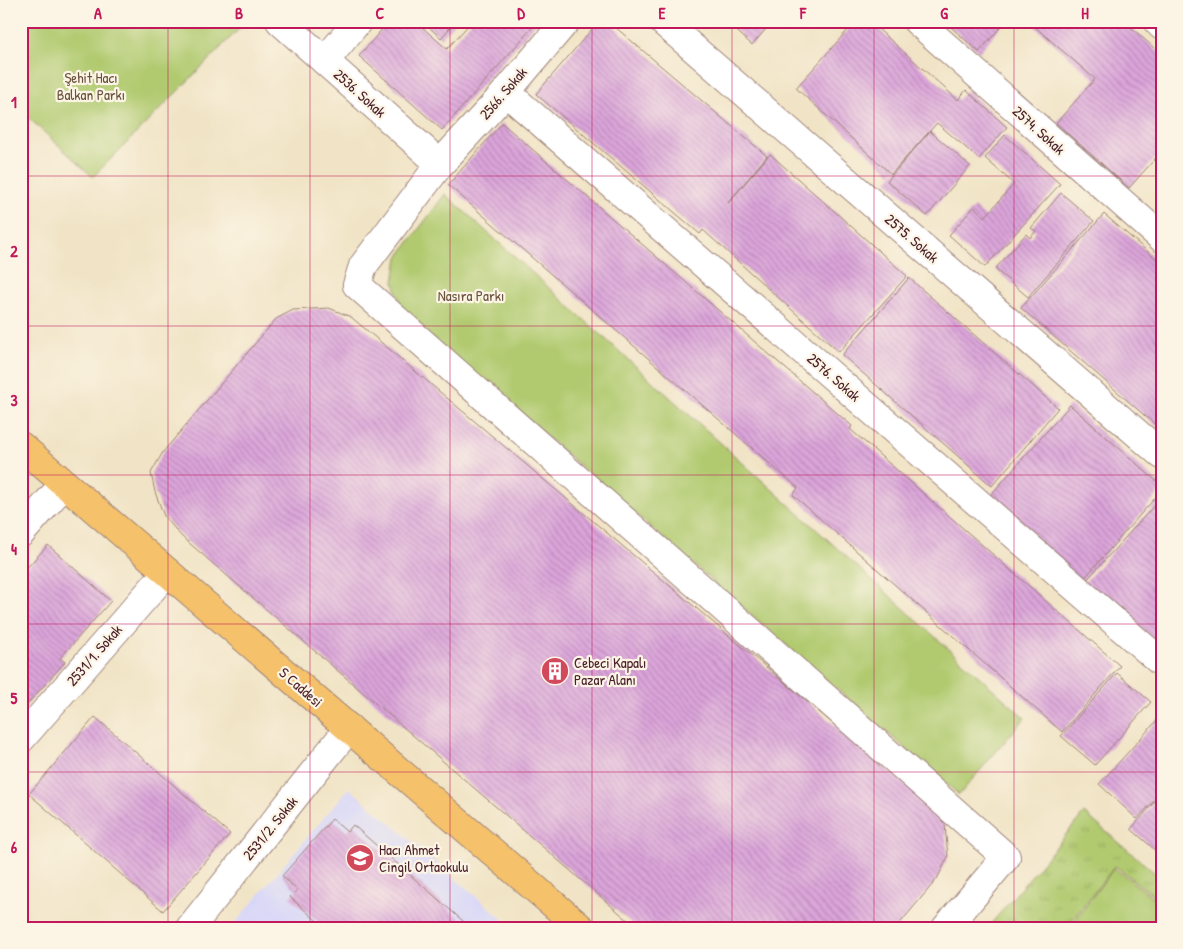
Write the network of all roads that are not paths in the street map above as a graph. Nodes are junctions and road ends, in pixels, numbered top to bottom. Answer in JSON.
{"nodes":[{"id":1,"x":280,"y":21,"type":"edge"},
{"id":2,"x":358,"y":21,"type":"edge"},
{"id":3,"x":566,"y":21,"type":"edge"},
{"id":4,"x":662,"y":21,"type":"edge"},
{"id":5,"x":917,"y":21,"type":"edge"},
{"id":6,"x":1156,"y":21,"type":"edge"},
{"id":7,"x":1162,"y":26,"type":"edge"},
{"id":8,"x":325,"y":61,"type":"junction"},
{"id":9,"x":506,"y":92,"type":"junction"},
{"id":10,"x":440,"y":164,"type":"junction"},
{"id":11,"x":1162,"y":238,"type":"edge"},
{"id":12,"x":21,"y":446,"type":"edge"},
{"id":13,"x":1162,"y":455,"type":"edge"},
{"id":14,"x":64,"y":484,"type":"junction"},
{"id":15,"x":21,"y":532,"type":"edge"},
{"id":16,"x":167,"y":572,"type":"junction"},
{"id":17,"x":1162,"y":663,"type":"edge"},
{"id":18,"x":349,"y":728,"type":"junction"},
{"id":19,"x":21,"y":739,"type":"edge"},
{"id":20,"x":190,"y":928,"type":"edge"},
{"id":21,"x":581,"y":928,"type":"edge"},
{"id":22,"x":946,"y":928,"type":"edge"}],
"edges":[{"from":1,"to":8,"type":"street","name":"2536. Sokak"},
{"from":2,"to":8,"type":"street"},
{"from":3,"to":9,"type":"street","name":"2566. Sokak"},
{"from":4,"to":13,"type":"street","name":"2575. Sokak"},
{"from":5,"to":11,"type":"street","name":"2574. Sokak"},
{"from":6,"to":7,"type":"street"},
{"from":8,"to":10,"type":"street","name":"2536. Sokak"},
{"from":9,"to":10,"type":"street","name":"2566. Sokak"},
{"from":9,"to":17,"type":"street","name":"2576. Sokak"},
{"from":10,"to":22,"type":"street","name":"2566. Sokak"},
{"from":12,"to":14,"type":"main road","name":"S Caddesi"},
{"from":14,"to":15,"type":"street"},
{"from":14,"to":16,"type":"main road","name":"S Caddesi"},
{"from":16,"to":18,"type":"main road","name":"S Caddesi"},
{"from":16,"to":19,"type":"street","name":"2531/1. Sokak"},
{"from":18,"to":20,"type":"street","name":"2531/2. Sokak"},
{"from":18,"to":21,"type":"main road","name":"S Caddesi"}]}
